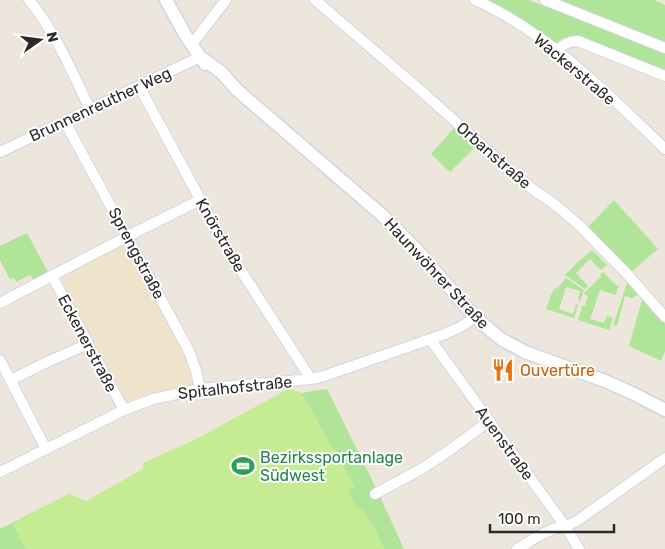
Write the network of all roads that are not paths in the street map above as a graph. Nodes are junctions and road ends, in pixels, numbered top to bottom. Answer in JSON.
{"nodes":[{"id":1,"x":29,"y":0,"type":"edge"},
{"id":2,"x":166,"y":0,"type":"edge"},
{"id":3,"x":226,"y":0,"type":"edge"},
{"id":4,"x":315,"y":0,"type":"edge"},
{"id":5,"x":476,"y":0,"type":"edge"},
{"id":6,"x":545,"y":0,"type":"edge"},
{"id":7,"x":192,"y":44,"type":"junction"},
{"id":8,"x":665,"y":48,"type":"edge"},
{"id":9,"x":557,"y":50,"type":"junction"},
{"id":10,"x":200,"y":57,"type":"junction"},
{"id":11,"x":665,"y":76,"type":"edge"},
{"id":12,"x":139,"y":86,"type":"junction"},
{"id":13,"x":90,"y":110,"type":"junction"},
{"id":14,"x":65,"y":122,"type":"junction"},
{"id":15,"x":665,"y":149,"type":"edge"},
{"id":16,"x":0,"y":152,"type":"edge"},
{"id":17,"x":200,"y":200,"type":"junction"},
{"id":18,"x":128,"y":236,"type":"junction"},
{"id":19,"x":52,"y":276,"type":"junction"},
{"id":20,"x":0,"y":303,"type":"edge"},
{"id":21,"x":475,"y":317,"type":"junction"},
{"id":22,"x":665,"y":317,"type":"edge"},
{"id":23,"x":430,"y":339,"type":"junction"},
{"id":24,"x":88,"y":344,"type":"junction"},
{"id":25,"x":0,"y":360,"type":"edge"},
{"id":26,"x":311,"y":379,"type":"junction"},
{"id":27,"x":11,"y":380,"type":"junction"},
{"id":28,"x":200,"y":388,"type":"junction"},
{"id":29,"x":124,"y":410,"type":"junction"},
{"id":30,"x":665,"y":410,"type":"edge"},
{"id":31,"x":490,"y":421,"type":"junction"},
{"id":32,"x":46,"y":449,"type":"junction"},
{"id":33,"x":665,"y":458,"type":"edge"},
{"id":34,"x":0,"y":472,"type":"edge"},
{"id":35,"x":375,"y":494,"type":"dead end"},
{"id":36,"x":565,"y":526,"type":"junction"},
{"id":37,"x":517,"y":549,"type":"edge"},
{"id":38,"x":579,"y":549,"type":"edge"}],
"edges":[{"from":1,"to":13,"type":"street"},
{"from":2,"to":7,"type":"street","name":"Haunwöhrer Straße"},
{"from":3,"to":7,"type":"street"},
{"from":4,"to":22,"type":"street","name":"Orbanstraße"},
{"from":5,"to":9,"type":"street","name":"Wackerstraße"},
{"from":6,"to":8,"type":"street"},
{"from":7,"to":10,"type":"street","name":"Haunwöhrer Straße"},
{"from":9,"to":11,"type":"street"},
{"from":9,"to":15,"type":"street","name":"Wackerstraße"},
{"from":10,"to":12,"type":"street","name":"Brunnenreuther Weg"},
{"from":10,"to":21,"type":"street","name":"Haunwöhrer Straße"},
{"from":12,"to":13,"type":"street","name":"Brunnenreuther Weg"},
{"from":12,"to":17,"type":"street","name":"Knörstraße"},
{"from":13,"to":14,"type":"street","name":"Brunnenreuther Weg"},
{"from":14,"to":16,"type":"street","name":"Brunnenreuther Weg"},
{"from":14,"to":18,"type":"street","name":"Sprengstraße"},
{"from":17,"to":18,"type":"street"},
{"from":17,"to":26,"type":"street","name":"Knörstraße"},
{"from":18,"to":19,"type":"street"},
{"from":18,"to":28,"type":"street","name":"Sprengstraße"},
{"from":19,"to":20,"type":"street"},
{"from":19,"to":24,"type":"street","name":"Eckenerstraße"},
{"from":21,"to":23,"type":"street","name":"Spitalhofstraße"},
{"from":21,"to":30,"type":"street","name":"Haunwöhrer Straße"},
{"from":23,"to":26,"type":"street","name":"Spitalhofstraße"},
{"from":23,"to":31,"type":"street","name":"Auenstraße"},
{"from":24,"to":27,"type":"street"},
{"from":24,"to":29,"type":"street","name":"Eckenerstraße"},
{"from":25,"to":27,"type":"street"},
{"from":26,"to":28,"type":"street","name":"Spitalhofstraße"},
{"from":27,"to":32,"type":"street"},
{"from":28,"to":29,"type":"street","name":"Spitalhofstraße"},
{"from":29,"to":32,"type":"street","name":"Spitalhofstraße"},
{"from":31,"to":35,"type":"street"},
{"from":31,"to":36,"type":"street","name":"Auenstraße"},
{"from":32,"to":34,"type":"street","name":"Spitalhofstraße"},
{"from":33,"to":36,"type":"street"},
{"from":36,"to":37,"type":"street"},
{"from":36,"to":38,"type":"street","name":"Auenstraße"}]}
